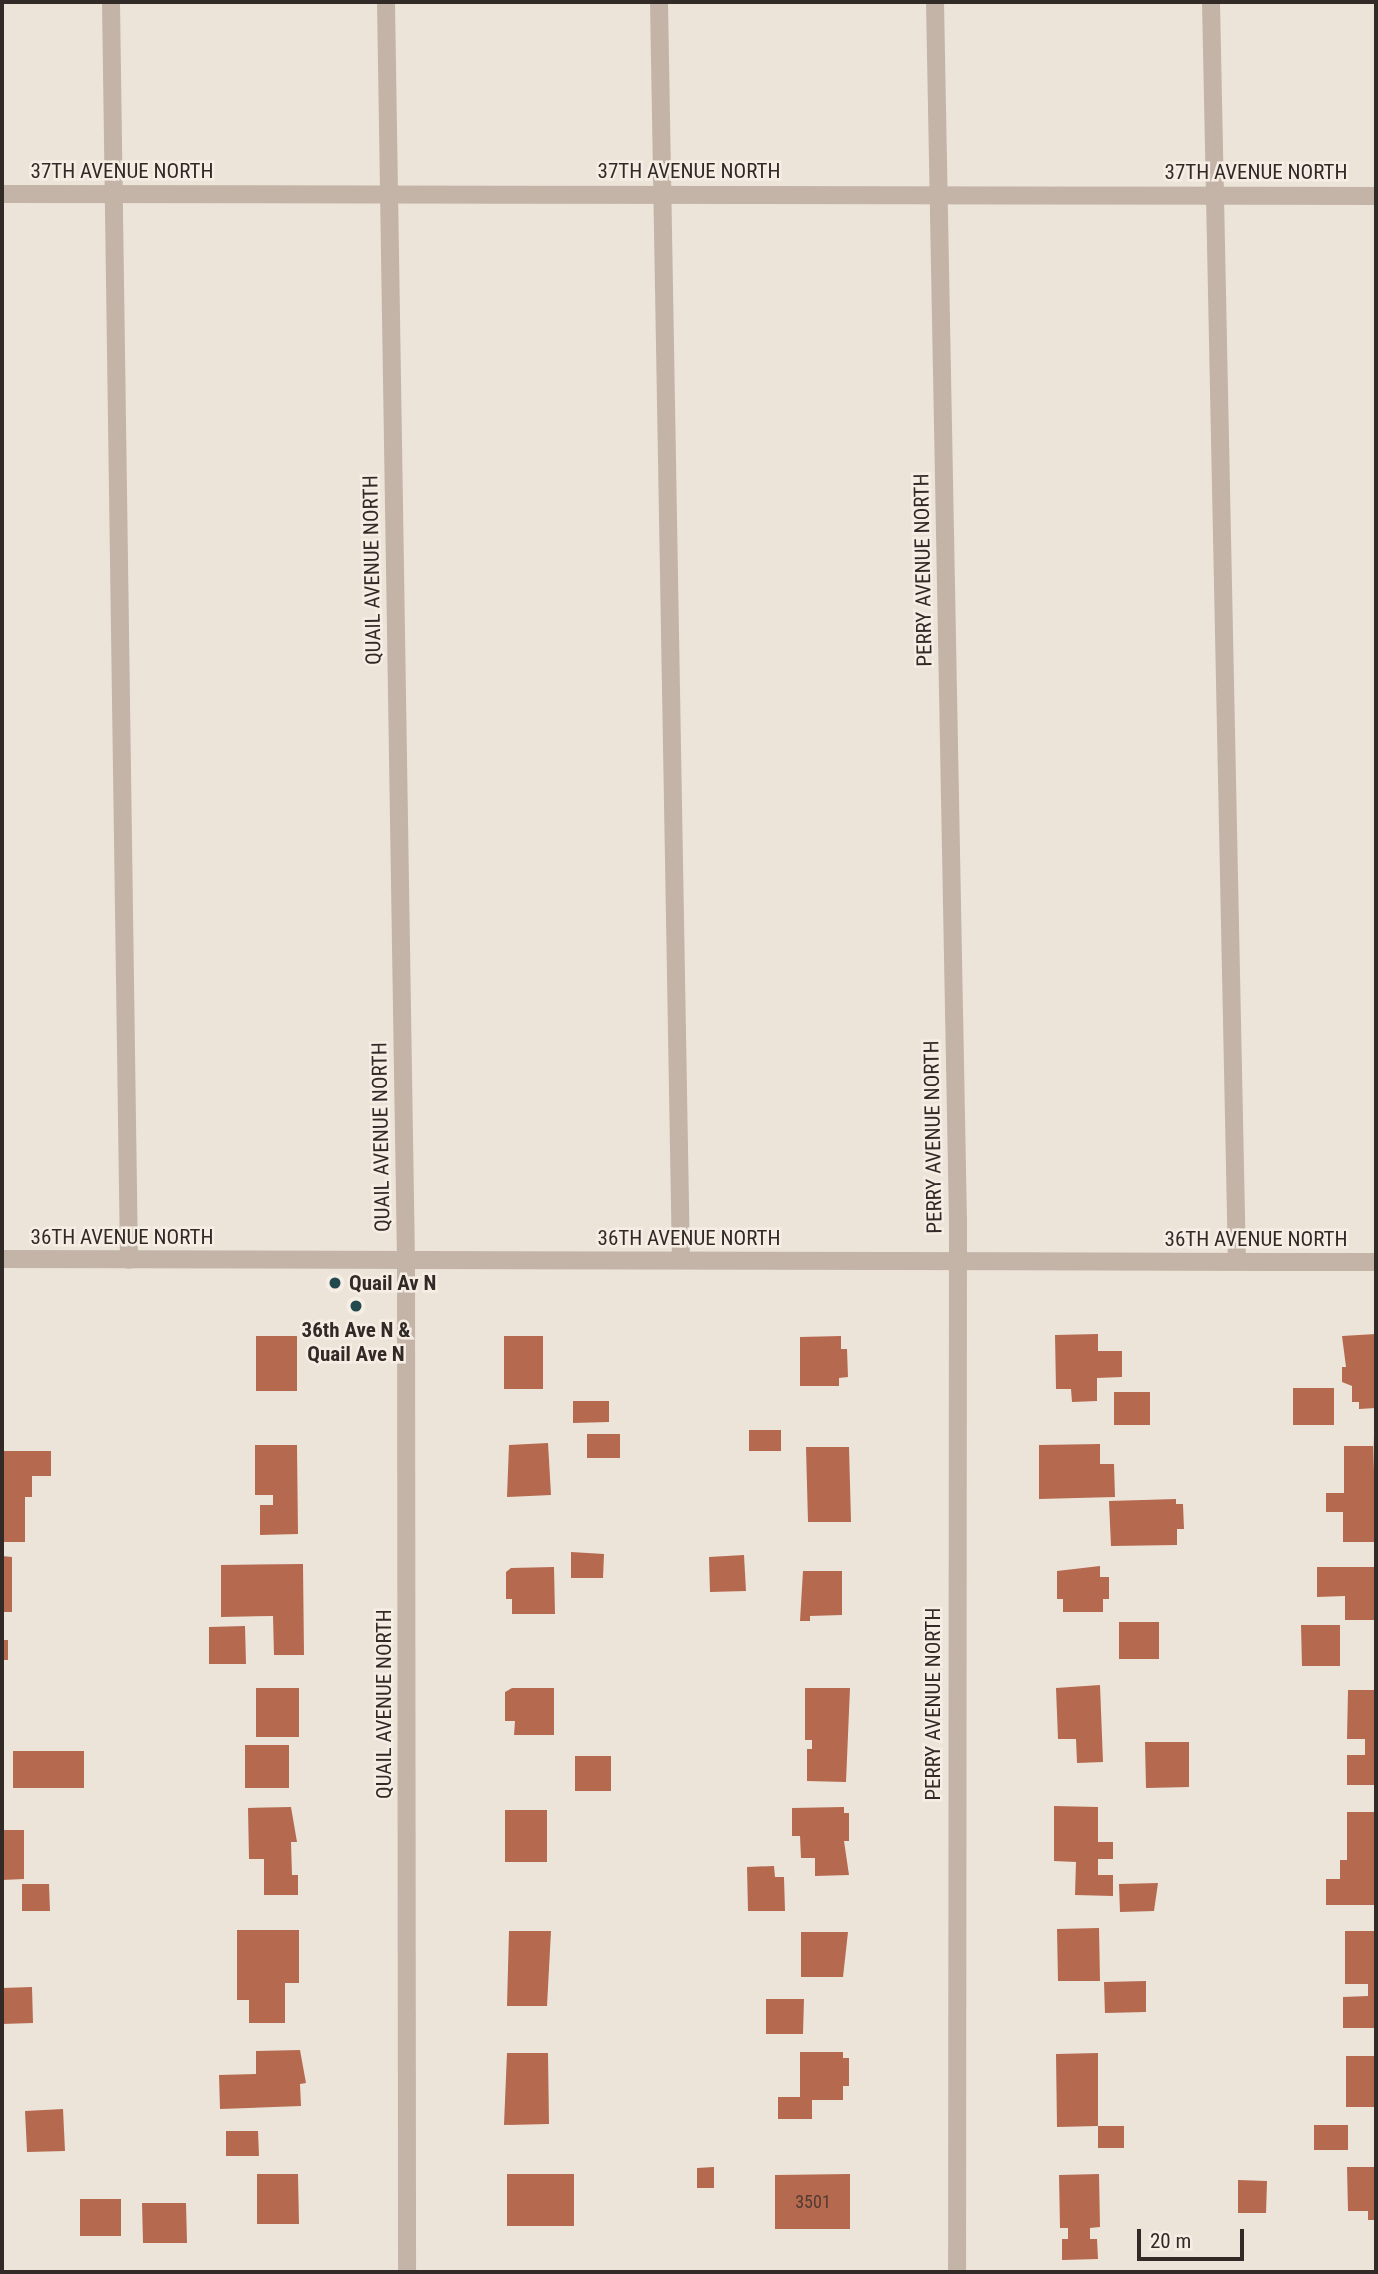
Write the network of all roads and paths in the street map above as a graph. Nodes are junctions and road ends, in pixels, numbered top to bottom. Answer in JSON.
{"nodes":[{"id":1,"x":111,"y":2,"type":"edge"},
{"id":2,"x":386,"y":2,"type":"edge"},
{"id":3,"x":659,"y":2,"type":"edge"},
{"id":4,"x":936,"y":2,"type":"edge"},
{"id":5,"x":1211,"y":2,"type":"edge"},
{"id":6,"x":389,"y":193,"type":"junction"},
{"id":7,"x":2,"y":194,"type":"edge"},
{"id":8,"x":115,"y":194,"type":"junction"},
{"id":9,"x":662,"y":194,"type":"junction"},
{"id":10,"x":939,"y":194,"type":"junction"},
{"id":11,"x":1215,"y":194,"type":"junction"},
{"id":12,"x":1376,"y":196,"type":"edge"},
{"id":13,"x":2,"y":1259,"type":"edge"},
{"id":14,"x":129,"y":1261,"type":"junction"},
{"id":15,"x":406,"y":1261,"type":"junction"},
{"id":16,"x":681,"y":1261,"type":"junction"},
{"id":17,"x":956,"y":1261,"type":"junction"},
{"id":18,"x":1237,"y":1261,"type":"junction"},
{"id":19,"x":1376,"y":1262,"type":"edge"},
{"id":20,"x":407,"y":2272,"type":"edge"},
{"id":21,"x":957,"y":2272,"type":"edge"}],
"edges":[{"from":1,"to":8,"type":"street"},
{"from":2,"to":6,"type":"street","name":"QUAIL AVENUE NORTH"},
{"from":3,"to":9,"type":"street"},
{"from":4,"to":10,"type":"street","name":"PERRY AVENUE NORTH"},
{"from":5,"to":11,"type":"street"},
{"from":6,"to":8,"type":"street","name":"37TH AVENUE NORTH"},
{"from":6,"to":9,"type":"street","name":"37TH AVENUE NORTH"},
{"from":6,"to":15,"type":"street","name":"QUAIL AVENUE NORTH"},
{"from":7,"to":8,"type":"street","name":"37TH AVENUE NORTH"},
{"from":8,"to":14,"type":"street"},
{"from":9,"to":10,"type":"street","name":"37TH AVENUE NORTH"},
{"from":9,"to":16,"type":"street"},
{"from":10,"to":11,"type":"street","name":"37TH AVENUE NORTH"},
{"from":10,"to":17,"type":"street","name":"PERRY AVENUE NORTH"},
{"from":11,"to":12,"type":"street","name":"37TH AVENUE NORTH"},
{"from":11,"to":18,"type":"street"},
{"from":13,"to":14,"type":"street","name":"36TH AVENUE NORTH"},
{"from":14,"to":15,"type":"street","name":"36TH AVENUE NORTH"},
{"from":15,"to":16,"type":"street","name":"36TH AVENUE NORTH"},
{"from":15,"to":20,"type":"street","name":"QUAIL AVENUE NORTH"},
{"from":16,"to":17,"type":"street","name":"36TH AVENUE NORTH"},
{"from":17,"to":18,"type":"street","name":"36TH AVENUE NORTH"},
{"from":17,"to":21,"type":"street","name":"PERRY AVENUE NORTH"},
{"from":18,"to":19,"type":"street","name":"36TH AVENUE NORTH"}]}
